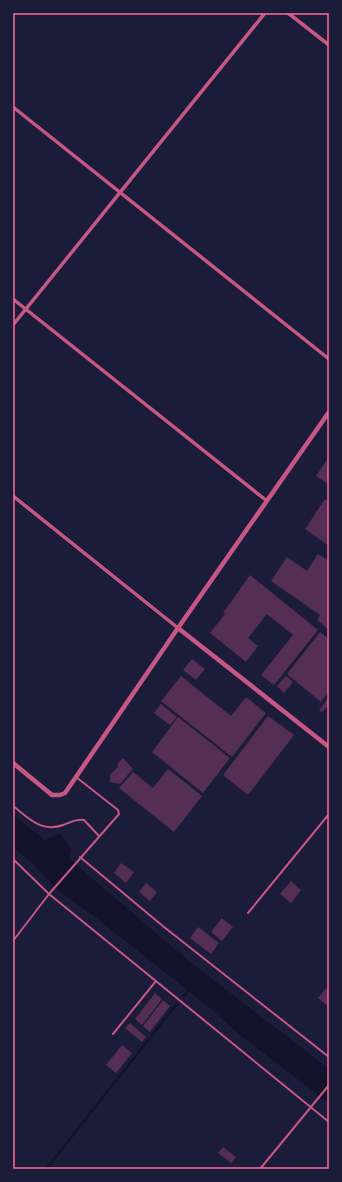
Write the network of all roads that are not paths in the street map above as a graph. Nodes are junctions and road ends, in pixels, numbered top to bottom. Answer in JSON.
{"nodes":[{"id":1,"x":265,"y":13,"type":"edge"},
{"id":2,"x":288,"y":13,"type":"edge"},
{"id":3,"x":329,"y":45,"type":"edge"},
{"id":4,"x":13,"y":107,"type":"edge"},
{"id":5,"x":120,"y":192,"type":"junction"},
{"id":6,"x":13,"y":299,"type":"edge"},
{"id":7,"x":26,"y":309,"type":"junction"},
{"id":8,"x":13,"y":325,"type":"edge"},
{"id":9,"x":329,"y":359,"type":"edge"},
{"id":10,"x":329,"y":412,"type":"edge"},
{"id":11,"x":13,"y":496,"type":"edge"},
{"id":12,"x":267,"y":501,"type":"junction"},
{"id":13,"x":178,"y":628,"type":"junction"},
{"id":14,"x":329,"y":747,"type":"edge"},
{"id":15,"x":13,"y":763,"type":"edge"},
{"id":16,"x":76,"y":777,"type":"junction"},
{"id":17,"x":13,"y":806,"type":"edge"},
{"id":18,"x":329,"y":814,"type":"edge"},
{"id":19,"x":99,"y":836,"type":"junction"},
{"id":20,"x":80,"y":857,"type":"junction"},
{"id":21,"x":13,"y":859,"type":"edge"},
{"id":22,"x":49,"y":894,"type":"junction"},
{"id":23,"x":248,"y":913,"type":"dead end"},
{"id":24,"x":13,"y":941,"type":"edge"},
{"id":25,"x":156,"y":981,"type":"junction"},
{"id":26,"x":113,"y":1034,"type":"dead end"},
{"id":27,"x":329,"y":1058,"type":"edge"},
{"id":28,"x":329,"y":1085,"type":"edge"},
{"id":29,"x":311,"y":1107,"type":"junction"},
{"id":30,"x":329,"y":1122,"type":"edge"},
{"id":31,"x":260,"y":1169,"type":"edge"}],
"edges":[{"from":1,"to":5,"type":"street"},
{"from":2,"to":3,"type":"street"},
{"from":4,"to":5,"type":"street"},
{"from":5,"to":7,"type":"street"},
{"from":5,"to":9,"type":"street"},
{"from":6,"to":7,"type":"street"},
{"from":7,"to":8,"type":"street"},
{"from":7,"to":12,"type":"street"},
{"from":10,"to":12,"type":"street"},
{"from":11,"to":13,"type":"street"},
{"from":12,"to":13,"type":"street"},
{"from":13,"to":14,"type":"street"},
{"from":13,"to":16,"type":"street"},
{"from":15,"to":16,"type":"street"},
{"from":16,"to":19,"type":"lane"},
{"from":17,"to":19,"type":"lane"},
{"from":18,"to":23,"type":"lane"},
{"from":19,"to":20,"type":"lane"},
{"from":20,"to":22,"type":"lane"},
{"from":20,"to":27,"type":"lane"},
{"from":21,"to":22,"type":"lane"},
{"from":22,"to":24,"type":"lane"},
{"from":22,"to":25,"type":"lane"},
{"from":25,"to":26,"type":"lane"},
{"from":25,"to":29,"type":"lane"},
{"from":28,"to":29,"type":"lane"},
{"from":29,"to":30,"type":"lane"},
{"from":29,"to":31,"type":"lane"}]}
